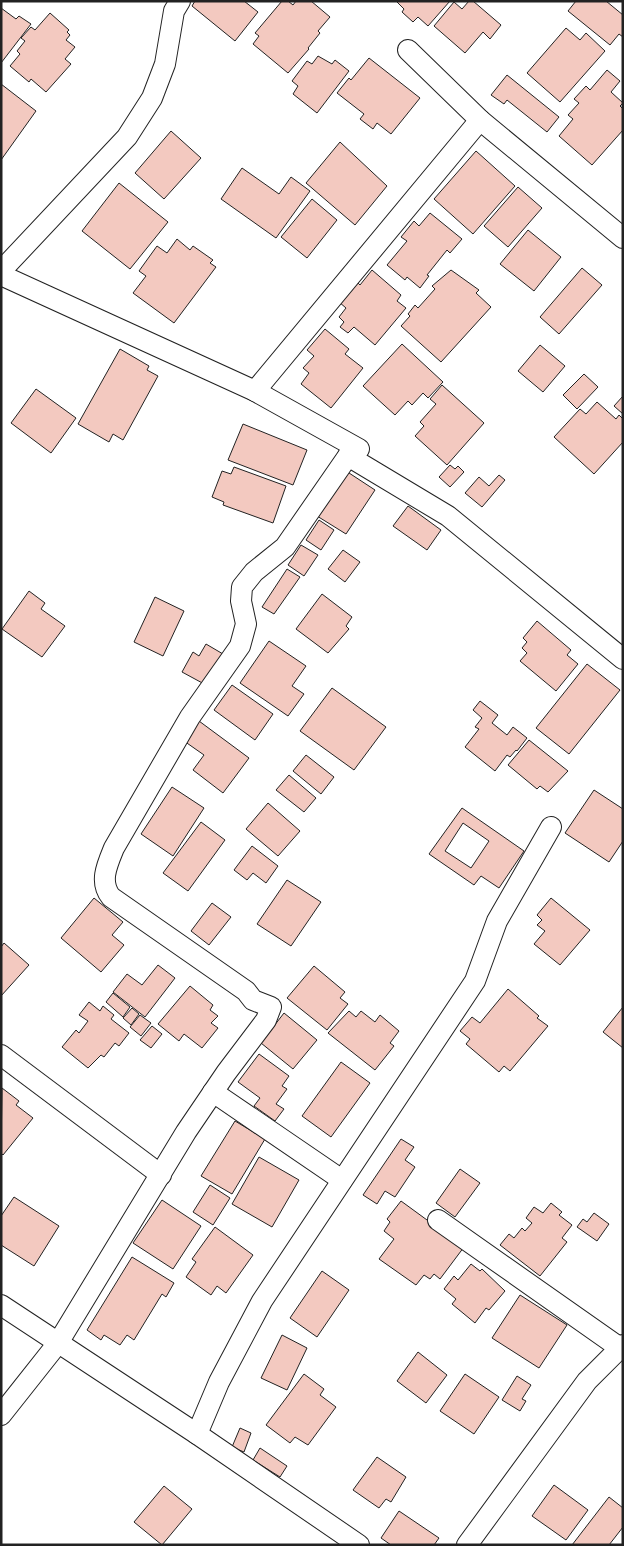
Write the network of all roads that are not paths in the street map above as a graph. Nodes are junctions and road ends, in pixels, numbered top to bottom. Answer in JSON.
{"nodes":[{"id":1,"x":180,"y":1,"type":"edge"},
{"id":2,"x":408,"y":50,"type":"dead end"},
{"id":3,"x":480,"y":120,"type":"junction"},
{"id":4,"x":623,"y":238,"type":"edge"},
{"id":5,"x":1,"y":271,"type":"edge"},
{"id":6,"x":1,"y":275,"type":"edge"},
{"id":7,"x":255,"y":391,"type":"junction"},
{"id":8,"x":348,"y":456,"type":"junction"},
{"id":9,"x":623,"y":658,"type":"edge"},
{"id":10,"x":551,"y":827,"type":"dead end"},
{"id":11,"x":1,"y":1055,"type":"edge"},
{"id":12,"x":213,"y":1092,"type":"junction"},
{"id":13,"x":161,"y":1175,"type":"junction"},
{"id":14,"x":342,"y":1180,"type":"junction"},
{"id":15,"x":438,"y":1220,"type":"dead end"},
{"id":16,"x":1,"y":1305,"type":"edge"},
{"id":17,"x":58,"y":1343,"type":"junction"},
{"id":18,"x":621,"y":1347,"type":"edge"},
{"id":19,"x":1,"y":1416,"type":"edge"},
{"id":20,"x":197,"y":1434,"type":"junction"},
{"id":21,"x":359,"y":1545,"type":"edge"},
{"id":22,"x":467,"y":1545,"type":"edge"}],
"edges":[{"from":1,"to":5,"type":"street"},
{"from":2,"to":3,"type":"street"},
{"from":3,"to":4,"type":"street"},
{"from":3,"to":7,"type":"street"},
{"from":6,"to":7,"type":"street"},
{"from":7,"to":8,"type":"street"},
{"from":8,"to":9,"type":"street"},
{"from":8,"to":12,"type":"street"},
{"from":10,"to":14,"type":"street"},
{"from":11,"to":13,"type":"street"},
{"from":12,"to":13,"type":"street"},
{"from":12,"to":14,"type":"street"},
{"from":13,"to":17,"type":"street"},
{"from":14,"to":20,"type":"street"},
{"from":15,"to":18,"type":"street"},
{"from":16,"to":17,"type":"street"},
{"from":17,"to":19,"type":"street"},
{"from":17,"to":20,"type":"street"},
{"from":18,"to":22,"type":"street"},
{"from":20,"to":21,"type":"street"}]}
